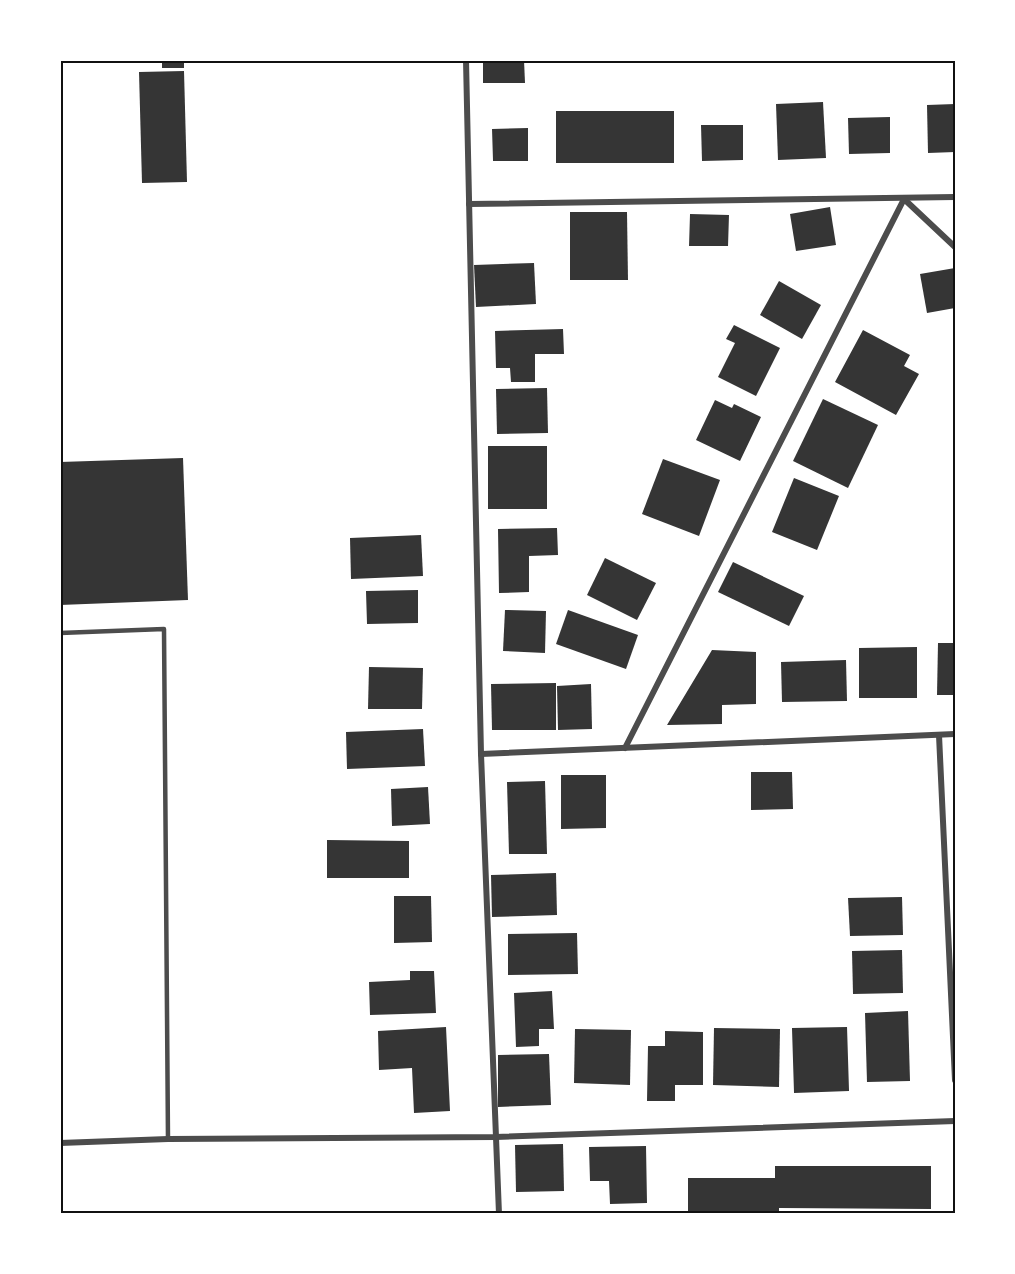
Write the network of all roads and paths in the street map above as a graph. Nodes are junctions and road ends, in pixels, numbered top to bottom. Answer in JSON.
{"nodes":[{"id":1,"x":466,"y":60,"type":"edge"},
{"id":2,"x":955,"y":197,"type":"edge"},
{"id":3,"x":904,"y":199,"type":"junction"},
{"id":4,"x":469,"y":204,"type":"junction"},
{"id":5,"x":955,"y":247,"type":"edge"},
{"id":6,"x":60,"y":633,"type":"edge"},
{"id":7,"x":955,"y":734,"type":"edge"},
{"id":8,"x":939,"y":735,"type":"junction"},
{"id":9,"x":625,"y":748,"type":"junction"},
{"id":10,"x":481,"y":754,"type":"junction"},
{"id":11,"x":955,"y":1080,"type":"edge"},
{"id":12,"x":955,"y":1121,"type":"edge"},
{"id":13,"x":496,"y":1137,"type":"junction"},
{"id":14,"x":168,"y":1139,"type":"junction"},
{"id":15,"x":60,"y":1143,"type":"edge"},
{"id":16,"x":499,"y":1214,"type":"edge"}],
"edges":[{"from":1,"to":4,"type":"street"},
{"from":2,"to":3,"type":"street"},
{"from":3,"to":4,"type":"street"},
{"from":3,"to":5,"type":"street"},
{"from":3,"to":9,"type":"street"},
{"from":4,"to":10,"type":"street"},
{"from":6,"to":14,"type":"lane"},
{"from":7,"to":8,"type":"street"},
{"from":8,"to":9,"type":"street"},
{"from":8,"to":11,"type":"street"},
{"from":9,"to":10,"type":"street"},
{"from":10,"to":13,"type":"street"},
{"from":12,"to":13,"type":"street"},
{"from":13,"to":14,"type":"street"},
{"from":13,"to":16,"type":"street"},
{"from":14,"to":15,"type":"street"}]}
